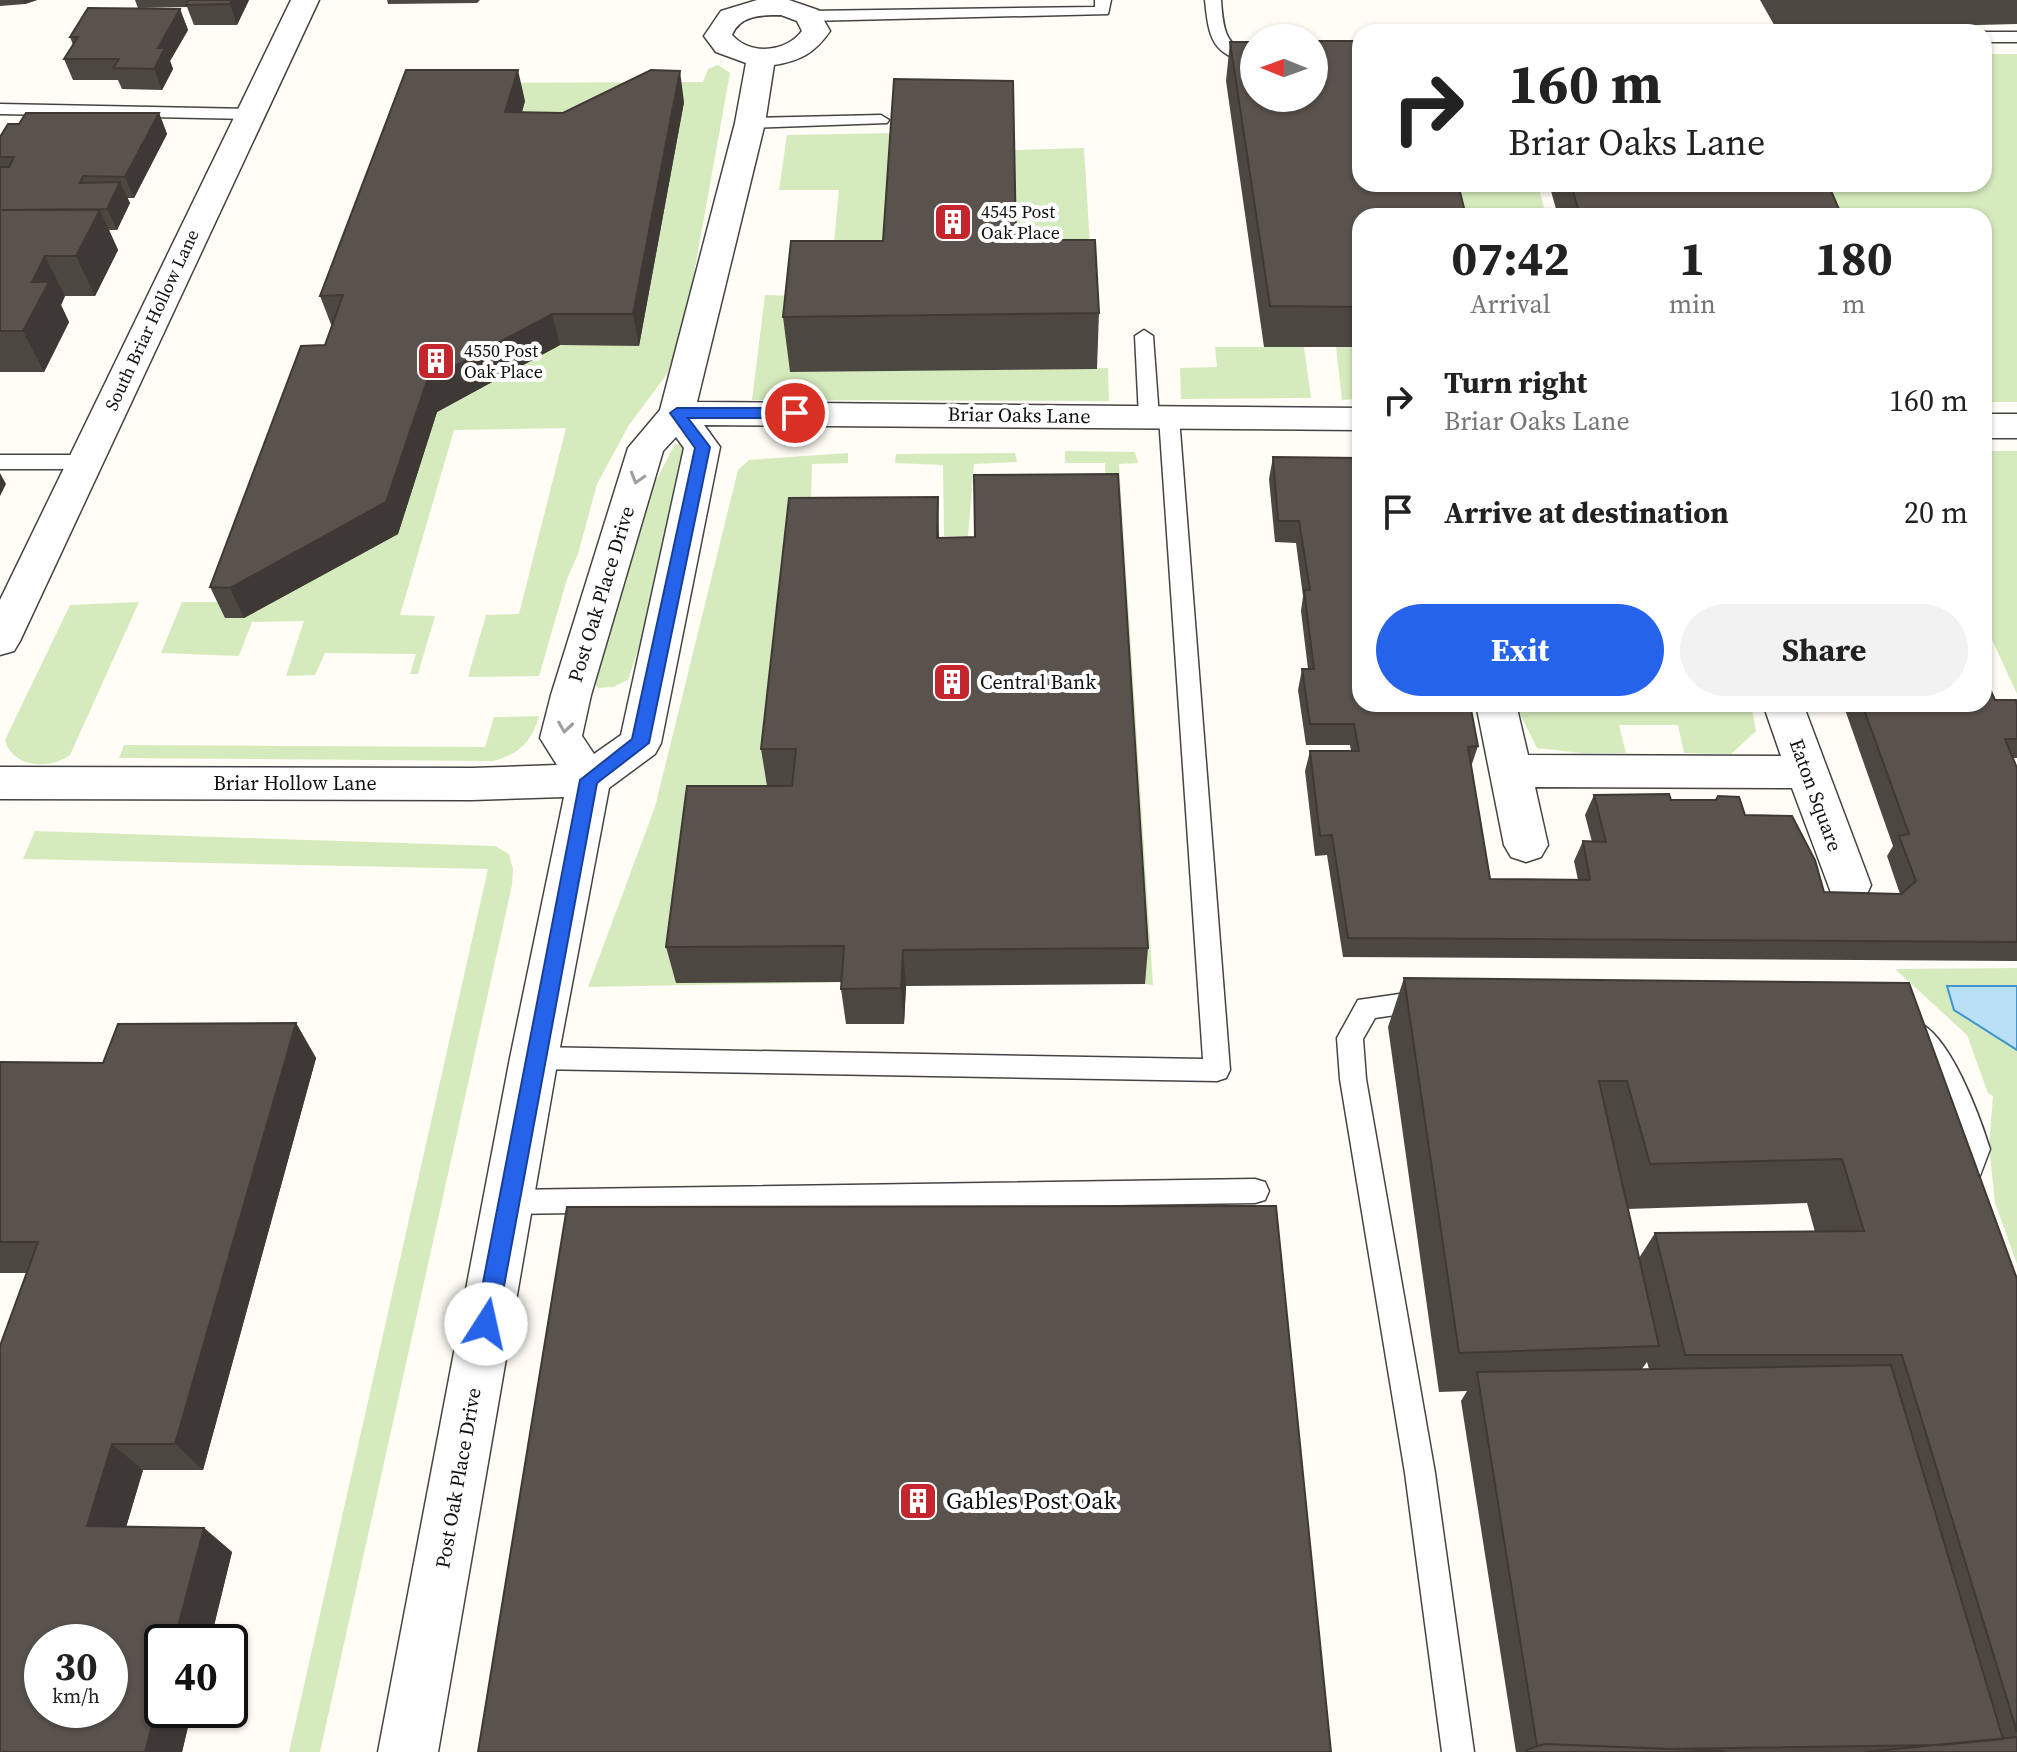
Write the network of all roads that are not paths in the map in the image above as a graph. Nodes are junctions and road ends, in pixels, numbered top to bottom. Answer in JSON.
{"nodes":[{"id":1,"x":305,"y":0,"type":"edge"},
{"id":2,"x":1103,"y":0,"type":"edge"},
{"id":3,"x":1213,"y":0,"type":"edge"},
{"id":4,"x":779,"y":6,"type":"edge"},
{"id":5,"x":936,"y":6,"type":"edge"},
{"id":6,"x":1992,"y":37,"type":"edge"},
{"id":7,"x":2017,"y":37,"type":"edge"},
{"id":8,"x":761,"y":57,"type":"junction"},
{"id":9,"x":1240,"y":57,"type":"edge"},
{"id":10,"x":0,"y":109,"type":"edge"},
{"id":11,"x":251,"y":114,"type":"junction"},
{"id":12,"x":881,"y":120,"type":"dead end"},
{"id":13,"x":750,"y":123,"type":"junction"},
{"id":14,"x":1144,"y":336,"type":"dead end"},
{"id":15,"x":677,"y":413,"type":"junction"},
{"id":16,"x":1159,"y":417,"type":"junction"},
{"id":17,"x":1352,"y":419,"type":"edge"},
{"id":18,"x":1992,"y":426,"type":"edge"},
{"id":19,"x":2017,"y":426,"type":"edge"},
{"id":20,"x":0,"y":462,"type":"edge"},
{"id":21,"x":85,"y":462,"type":"junction"},
{"id":22,"x":0,"y":641,"type":"edge"},
{"id":23,"x":1498,"y":712,"type":"edge"},
{"id":24,"x":1786,"y":712,"type":"edge"},
{"id":25,"x":1510,"y":771,"type":"junction"},
{"id":26,"x":1807,"y":772,"type":"junction"},
{"id":27,"x":589,"y":780,"type":"junction"},
{"id":28,"x":0,"y":783,"type":"edge"},
{"id":29,"x":1526,"y":845,"type":"dead end"},
{"id":30,"x":1849,"y":885,"type":"dead end"},
{"id":31,"x":1458,"y":1001,"type":"edge"},
{"id":32,"x":1902,"y":1014,"type":"edge"},
{"id":33,"x":534,"y":1058,"type":"junction"},
{"id":34,"x":1255,"y":1191,"type":"dead end"},
{"id":35,"x":1085,"y":1193,"type":"junction"},
{"id":36,"x":508,"y":1202,"type":"junction"},
{"id":37,"x":1971,"y":1213,"type":"edge"},
{"id":38,"x":1086,"y":1225,"type":"edge"},
{"id":39,"x":408,"y":1752,"type":"edge"},
{"id":40,"x":1458,"y":1752,"type":"edge"}],
"edges":[{"from":1,"to":11,"type":"street","name":"South Briar Hollow Lane"},
{"from":2,"to":5,"type":"lane"},
{"from":3,"to":9,"type":"lane"},
{"from":4,"to":5,"type":"lane"},
{"from":4,"to":8,"type":"street"},
{"from":4,"to":8,"type":"street"},
{"from":6,"to":7,"type":"lane"},
{"from":8,"to":13,"type":"street","name":"Post Oak Place Drive"},
{"from":10,"to":11,"type":"lane"},
{"from":11,"to":21,"type":"street","name":"South Briar Hollow Lane"},
{"from":12,"to":13,"type":"lane"},
{"from":13,"to":15,"type":"street","name":"Post Oak Place Drive"},
{"from":14,"to":16,"type":"lane"},
{"from":15,"to":16,"type":"street","name":"Briar Oaks Lane"},
{"from":15,"to":27,"type":"street","name":"Post Oak Place Drive","one_way":true},
{"from":15,"to":27,"type":"street"},
{"from":16,"to":17,"type":"street","name":"Briar Oaks Lane"},
{"from":16,"to":33,"type":"lane"},
{"from":18,"to":19,"type":"street"},
{"from":20,"to":21,"type":"lane"},
{"from":21,"to":22,"type":"street","name":"South Briar Hollow Lane"},
{"from":23,"to":25,"type":"street"},
{"from":24,"to":26,"type":"street","name":"Eaton Square"},
{"from":25,"to":26,"type":"street"},
{"from":25,"to":29,"type":"street"},
{"from":26,"to":30,"type":"street","name":"Eaton Square"},
{"from":27,"to":28,"type":"street","name":"Briar Hollow Lane"},
{"from":27,"to":33,"type":"street","name":"Post Oak Place Drive"},
{"from":31,"to":40,"type":"lane"},
{"from":32,"to":37,"type":"lane"},
{"from":33,"to":36,"type":"street","name":"Post Oak Place Drive"},
{"from":34,"to":35,"type":"lane"},
{"from":35,"to":36,"type":"lane"},
{"from":35,"to":38,"type":"lane"},
{"from":36,"to":39,"type":"street","name":"Post Oak Place Drive"}]}
